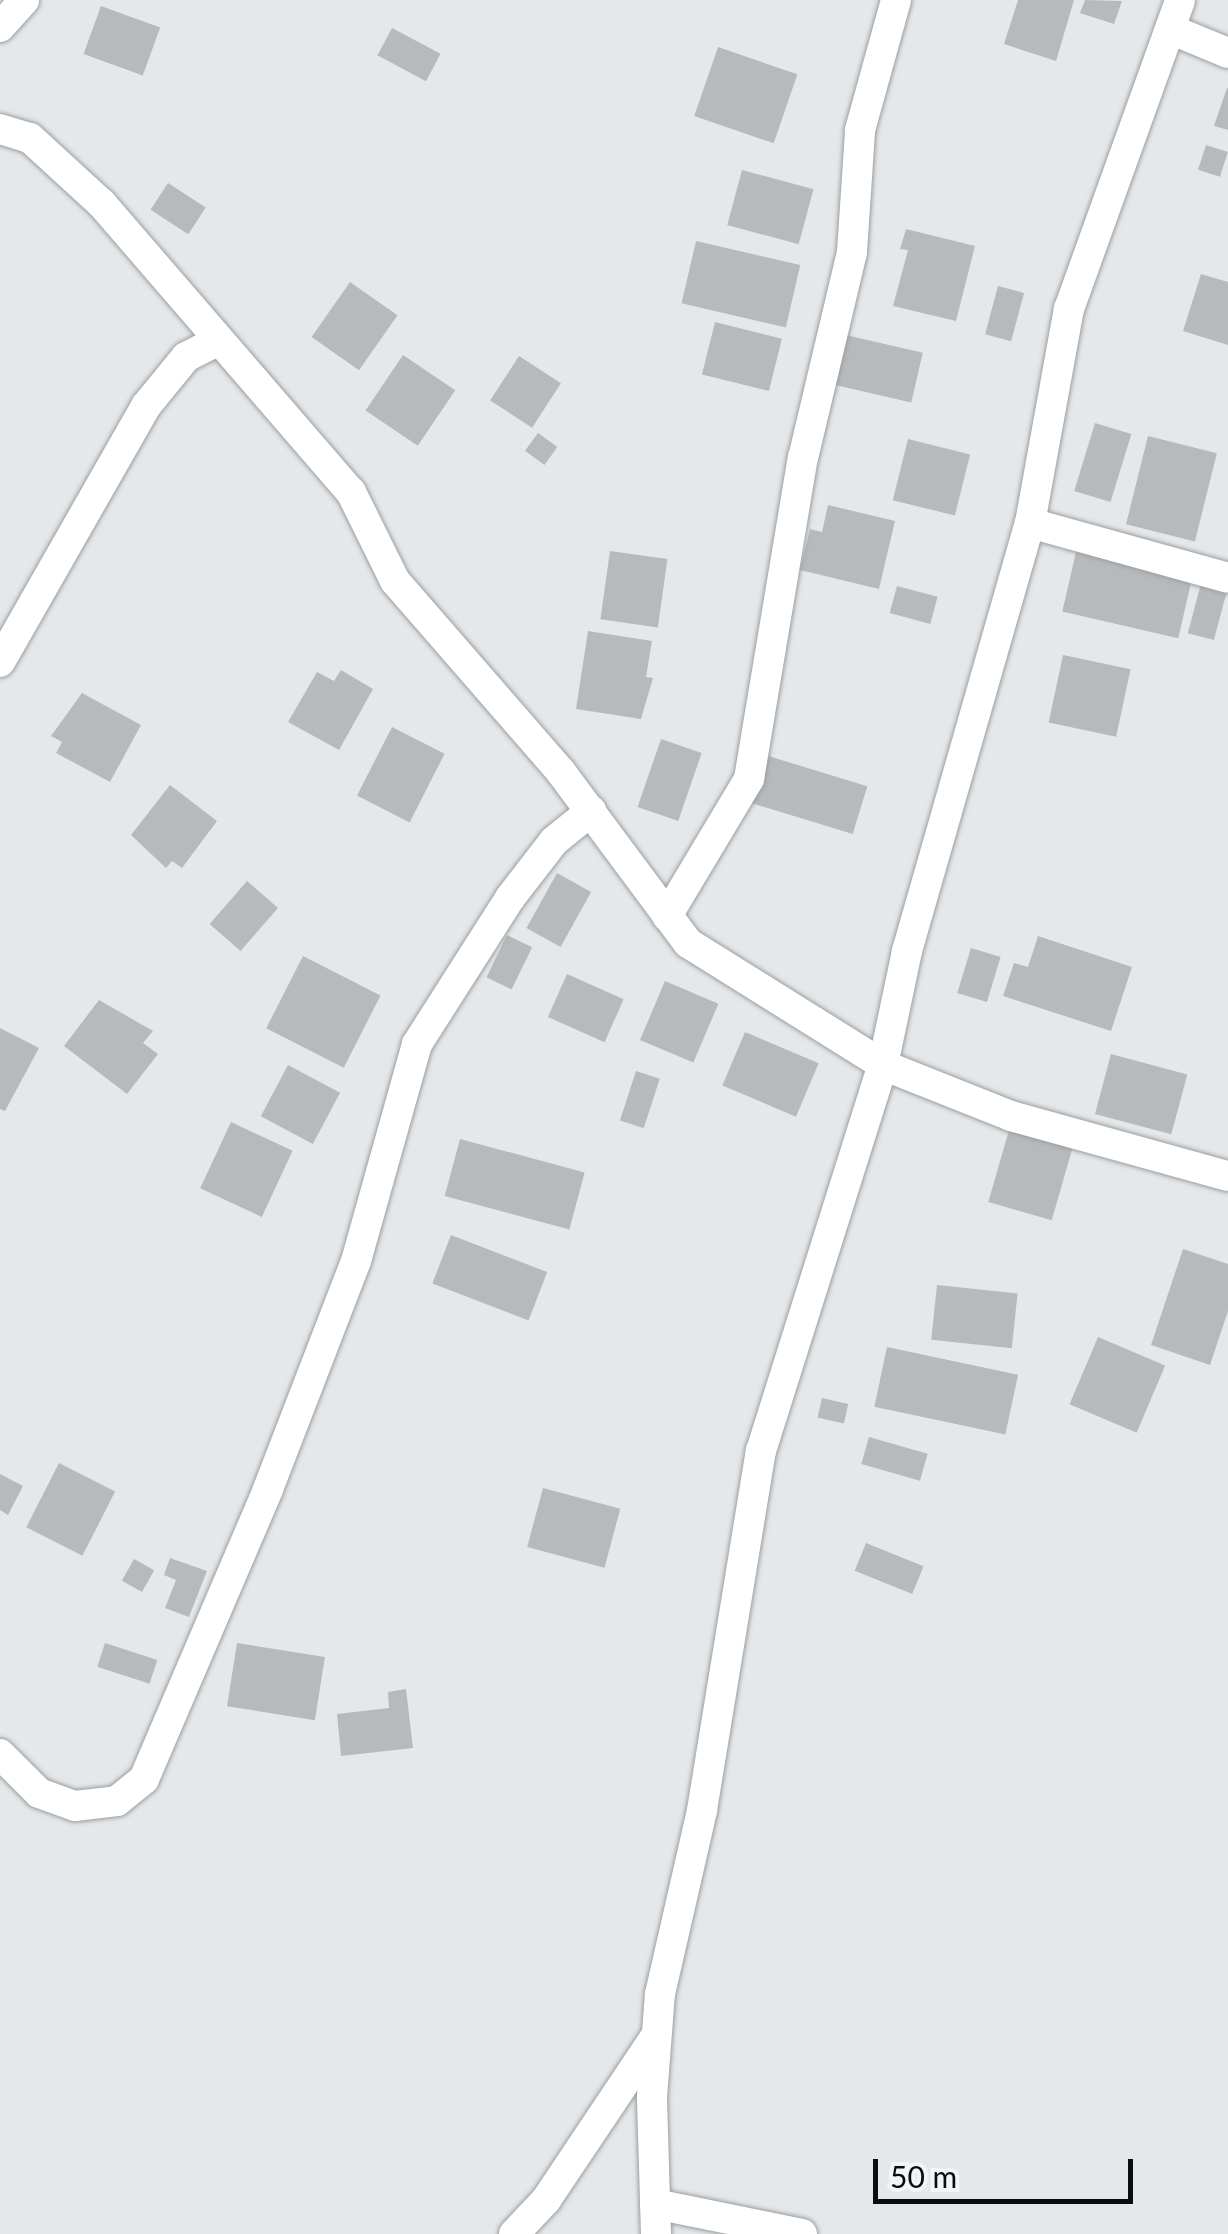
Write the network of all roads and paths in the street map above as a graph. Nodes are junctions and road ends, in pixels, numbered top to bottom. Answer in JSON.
{"nodes":[{"id":1,"x":24,"y":0,"type":"edge"},
{"id":2,"x":896,"y":0,"type":"edge"},
{"id":3,"x":1180,"y":0,"type":"edge"},
{"id":4,"x":0,"y":27,"type":"edge"},
{"id":5,"x":1170,"y":30,"type":"junction"},
{"id":6,"x":1228,"y":53,"type":"edge"},
{"id":7,"x":0,"y":128,"type":"edge"},
{"id":8,"x":218,"y":340,"type":"junction"},
{"id":9,"x":1030,"y":523,"type":"junction"},
{"id":10,"x":1228,"y":578,"type":"edge"},
{"id":11,"x":0,"y":662,"type":"edge"},
{"id":12,"x":591,"y":811,"type":"junction"},
{"id":13,"x":666,"y":916,"type":"junction"},
{"id":14,"x":882,"y":1065,"type":"junction"},
{"id":15,"x":1228,"y":1176,"type":"edge"},
{"id":16,"x":0,"y":1754,"type":"edge"},
{"id":17,"x":656,"y":2035,"type":"junction"},
{"id":18,"x":655,"y":2219,"type":"edge"},
{"id":19,"x":514,"y":2234,"type":"edge"},
{"id":20,"x":802,"y":2234,"type":"edge"}],
"edges":[{"from":1,"to":4,"type":"street"},
{"from":2,"to":13,"type":"street"},
{"from":3,"to":5,"type":"street"},
{"from":5,"to":6,"type":"street"},
{"from":5,"to":9,"type":"street"},
{"from":7,"to":8,"type":"street"},
{"from":8,"to":11,"type":"street"},
{"from":8,"to":12,"type":"street"},
{"from":9,"to":10,"type":"street"},
{"from":9,"to":14,"type":"street"},
{"from":12,"to":13,"type":"street"},
{"from":12,"to":16,"type":"street"},
{"from":13,"to":14,"type":"street"},
{"from":14,"to":15,"type":"street"},
{"from":14,"to":17,"type":"street"},
{"from":17,"to":18,"type":"street"},
{"from":17,"to":19,"type":"street"},
{"from":18,"to":20,"type":"street"}]}
